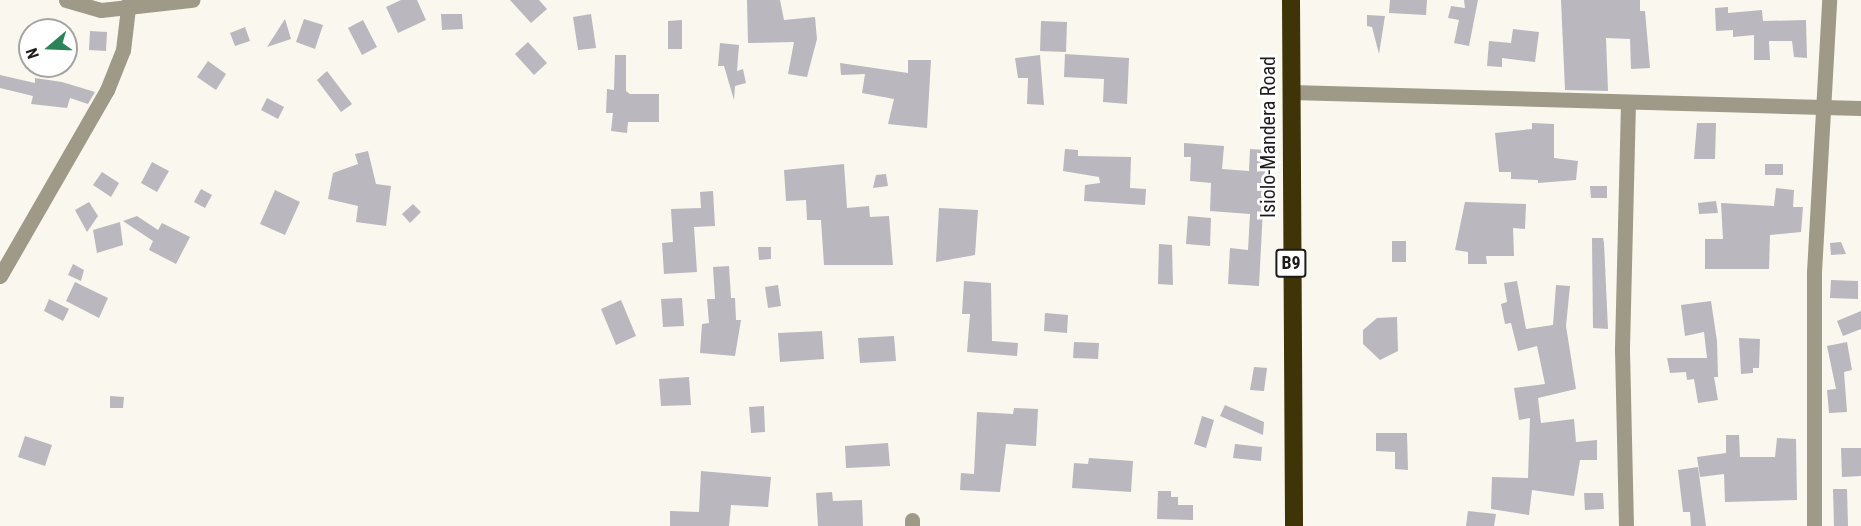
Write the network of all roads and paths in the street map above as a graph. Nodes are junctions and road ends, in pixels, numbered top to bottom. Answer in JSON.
{"nodes":[{"id":1,"x":66,"y":0,"type":"edge"},
{"id":2,"x":192,"y":0,"type":"edge"},
{"id":3,"x":1291,"y":0,"type":"edge"},
{"id":4,"x":1829,"y":0,"type":"edge"},
{"id":5,"x":128,"y":4,"type":"edge"},
{"id":6,"x":1290,"y":92,"type":"junction"},
{"id":7,"x":1628,"y":104,"type":"junction"},
{"id":8,"x":1821,"y":108,"type":"junction"},
{"id":9,"x":1861,"y":108,"type":"edge"},
{"id":10,"x":0,"y":276,"type":"edge"},
{"id":11,"x":1294,"y":526,"type":"edge"},
{"id":12,"x":1626,"y":526,"type":"edge"},
{"id":13,"x":1814,"y":526,"type":"edge"}],
"edges":[{"from":1,"to":5,"type":"street"},
{"from":2,"to":5,"type":"street"},
{"from":3,"to":6,"type":"highway","name":"Isiolo-Mandera Road","number":"B9"},
{"from":4,"to":8,"type":"street"},
{"from":5,"to":10,"type":"street"},
{"from":6,"to":7,"type":"street"},
{"from":6,"to":11,"type":"highway","name":"Isiolo-Mandera Road","number":"B9"},
{"from":7,"to":8,"type":"street"},
{"from":7,"to":12,"type":"street"},
{"from":8,"to":9,"type":"street"},
{"from":8,"to":13,"type":"street"}]}
